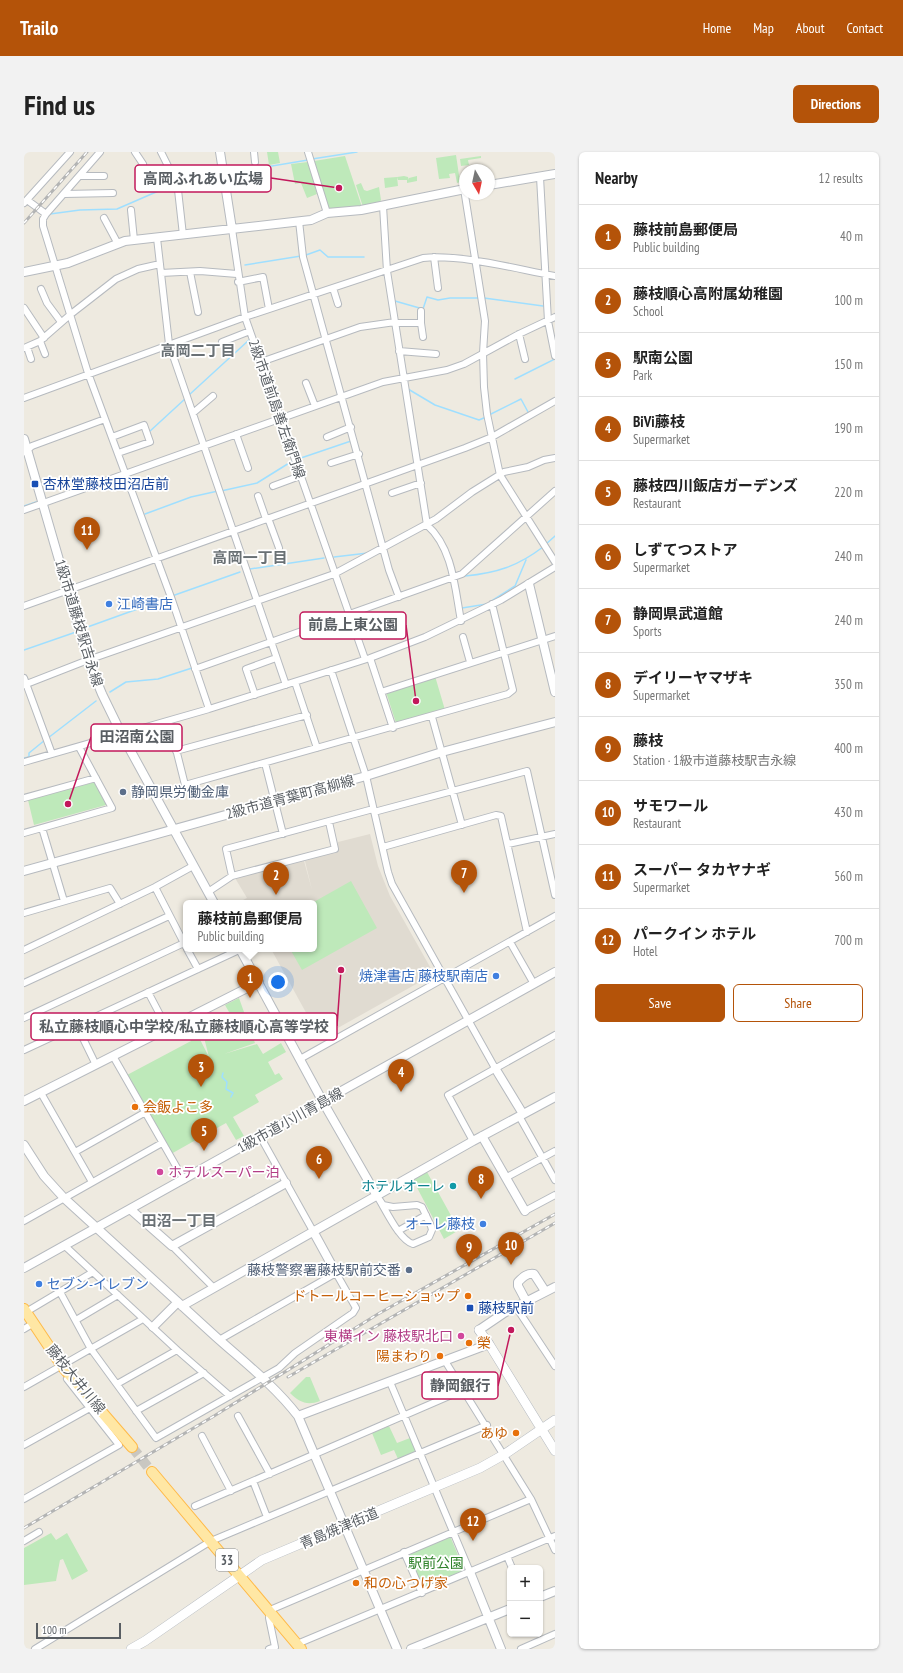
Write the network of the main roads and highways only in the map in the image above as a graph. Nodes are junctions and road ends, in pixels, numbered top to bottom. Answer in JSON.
{"nodes":[{"id":1,"x":25,"y":1310,"type":"edge"},
{"id":2,"x":479,"y":1330,"type":"road end"},
{"id":3,"x":555,"y":1420,"type":"edge"},
{"id":4,"x":541,"y":1430,"type":"junction"},
{"id":5,"x":132,"y":1447,"type":"tunnel mouth"},
{"id":6,"x":555,"y":1451,"type":"edge"},
{"id":7,"x":152,"y":1472,"type":"tunnel mouth"},
{"id":8,"x":239,"y":1575,"type":"junction"},
{"id":9,"x":299,"y":1647,"type":"edge"},
{"id":10,"x":131,"y":1649,"type":"edge"}],
"edges":[{"from":1,"to":5,"type":"main road","name":"藤枝大井川線"},
{"from":2,"to":4,"type":"main road"},
{"from":3,"to":4,"type":"main road","name":"青島焼津街道"},
{"from":4,"to":6,"type":"main road"},
{"from":4,"to":8,"type":"main road","name":"青島焼津街道"},
{"from":7,"to":8,"type":"main road","number":"33"},
{"from":8,"to":9,"type":"main road","number":"33"},
{"from":8,"to":10,"type":"main road","name":"青島焼津街道"}]}
